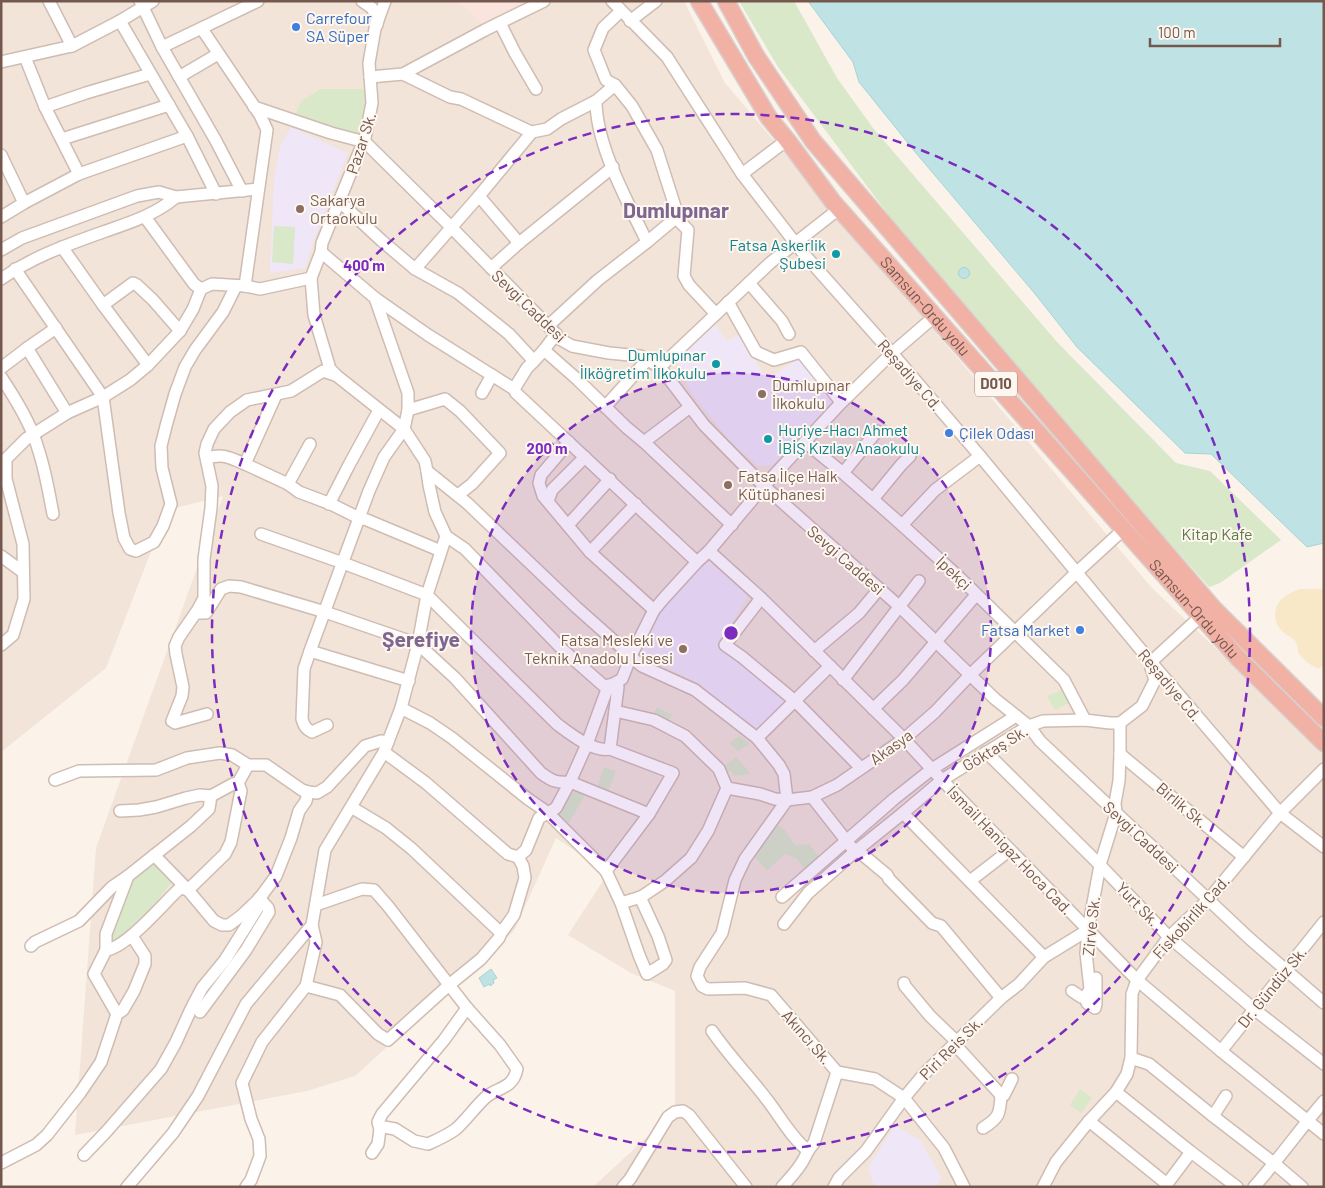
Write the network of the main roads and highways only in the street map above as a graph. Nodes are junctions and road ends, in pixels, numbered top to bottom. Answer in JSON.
{"nodes":[{"id":1,"x":699,"y":1,"type":"edge"},
{"id":2,"x":726,"y":1,"type":"edge"},
{"id":3,"x":1324,"y":718,"type":"edge"},
{"id":4,"x":1324,"y":743,"type":"edge"}],
"edges":[{"from":1,"to":4,"type":"highway","name":"Samsun-Ordu yolu","number":"D010"},
{"from":2,"to":3,"type":"highway","name":"Samsun-Ordu yolu","number":"D010"}]}
